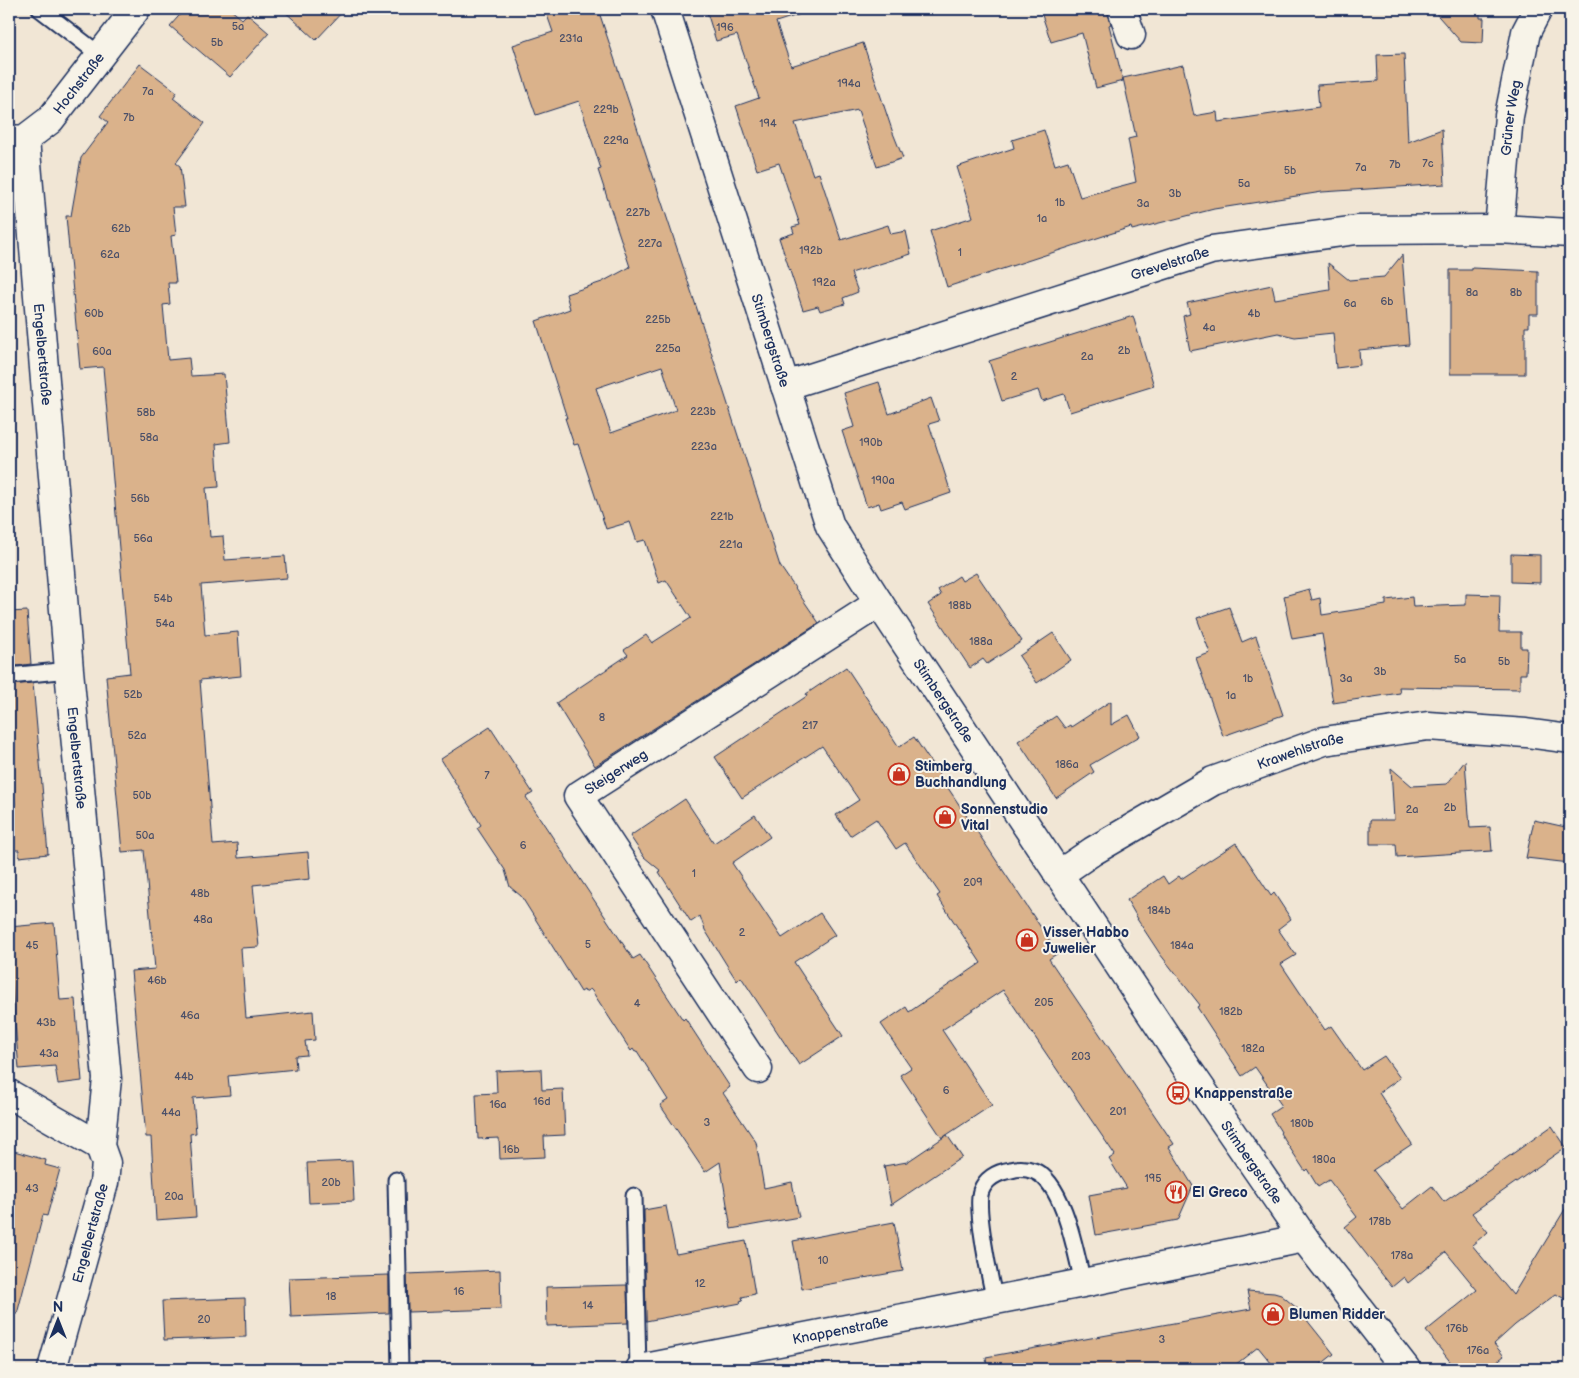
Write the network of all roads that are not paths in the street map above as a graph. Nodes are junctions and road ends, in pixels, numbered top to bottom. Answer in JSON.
{"nodes":[{"id":1,"x":40,"y":9,"type":"edge"},
{"id":2,"x":136,"y":9,"type":"edge"},
{"id":3,"x":665,"y":9,"type":"edge"},
{"id":4,"x":1122,"y":9,"type":"edge"},
{"id":5,"x":1538,"y":9,"type":"edge"},
{"id":6,"x":1131,"y":35,"type":"dead end"},
{"id":7,"x":100,"y":55,"type":"junction"},
{"id":8,"x":17,"y":140,"type":"edge"},
{"id":9,"x":1499,"y":229,"type":"junction"},
{"id":10,"x":1570,"y":233,"type":"edge"},
{"id":11,"x":785,"y":386,"type":"junction"},
{"id":12,"x":879,"y":603,"type":"junction"},
{"id":13,"x":68,"y":670,"type":"junction"},
{"id":14,"x":9,"y":676,"type":"edge"},
{"id":15,"x":1570,"y":739,"type":"edge"},
{"id":16,"x":1058,"y":875,"type":"junction"},
{"id":17,"x":758,"y":1069,"type":"dead end"},
{"id":18,"x":9,"y":1094,"type":"edge"},
{"id":19,"x":100,"y":1146,"type":"junction"},
{"id":20,"x":396,"y":1180,"type":"dead end"},
{"id":21,"x":634,"y":1196,"type":"dead end"},
{"id":22,"x":1304,"y":1238,"type":"junction"},
{"id":23,"x":1082,"y":1283,"type":"junction"},
{"id":24,"x":995,"y":1300,"type":"junction"},
{"id":25,"x":52,"y":1369,"type":"edge"},
{"id":26,"x":400,"y":1369,"type":"edge"},
{"id":27,"x":639,"y":1369,"type":"edge"},
{"id":28,"x":1406,"y":1369,"type":"edge"}],
"edges":[{"from":1,"to":7,"type":"lane"},
{"from":2,"to":7,"type":"street","name":"Hochstraße"},
{"from":3,"to":11,"type":"street","name":"Stimbergstraße"},
{"from":4,"to":6,"type":"street"},
{"from":5,"to":9,"type":"street","name":"Grüner Weg"},
{"from":7,"to":8,"type":"street","name":"Hochstraße"},
{"from":8,"to":13,"type":"street","name":"Engelbertstraße"},
{"from":9,"to":10,"type":"street","name":"Grevelstraße"},
{"from":9,"to":11,"type":"street","name":"Grevelstraße"},
{"from":11,"to":12,"type":"street","name":"Stimbergstraße"},
{"from":12,"to":16,"type":"street","name":"Stimbergstraße"},
{"from":12,"to":17,"type":"street","name":"Steigerweg"},
{"from":13,"to":14,"type":"lane"},
{"from":13,"to":19,"type":"street","name":"Engelbertstraße"},
{"from":15,"to":16,"type":"street","name":"Krawehlstraße"},
{"from":16,"to":22,"type":"street","name":"Stimbergstraße"},
{"from":18,"to":19,"type":"street"},
{"from":19,"to":25,"type":"street","name":"Engelbertstraße"},
{"from":20,"to":26,"type":"lane"},
{"from":21,"to":27,"type":"lane"},
{"from":22,"to":23,"type":"street","name":"Knappenstraße"},
{"from":22,"to":28,"type":"street","name":"Stimbergstraße"},
{"from":23,"to":24,"type":"street","name":"Knappenstraße"},
{"from":23,"to":24,"type":"lane"},
{"from":24,"to":27,"type":"street","name":"Knappenstraße"}]}
